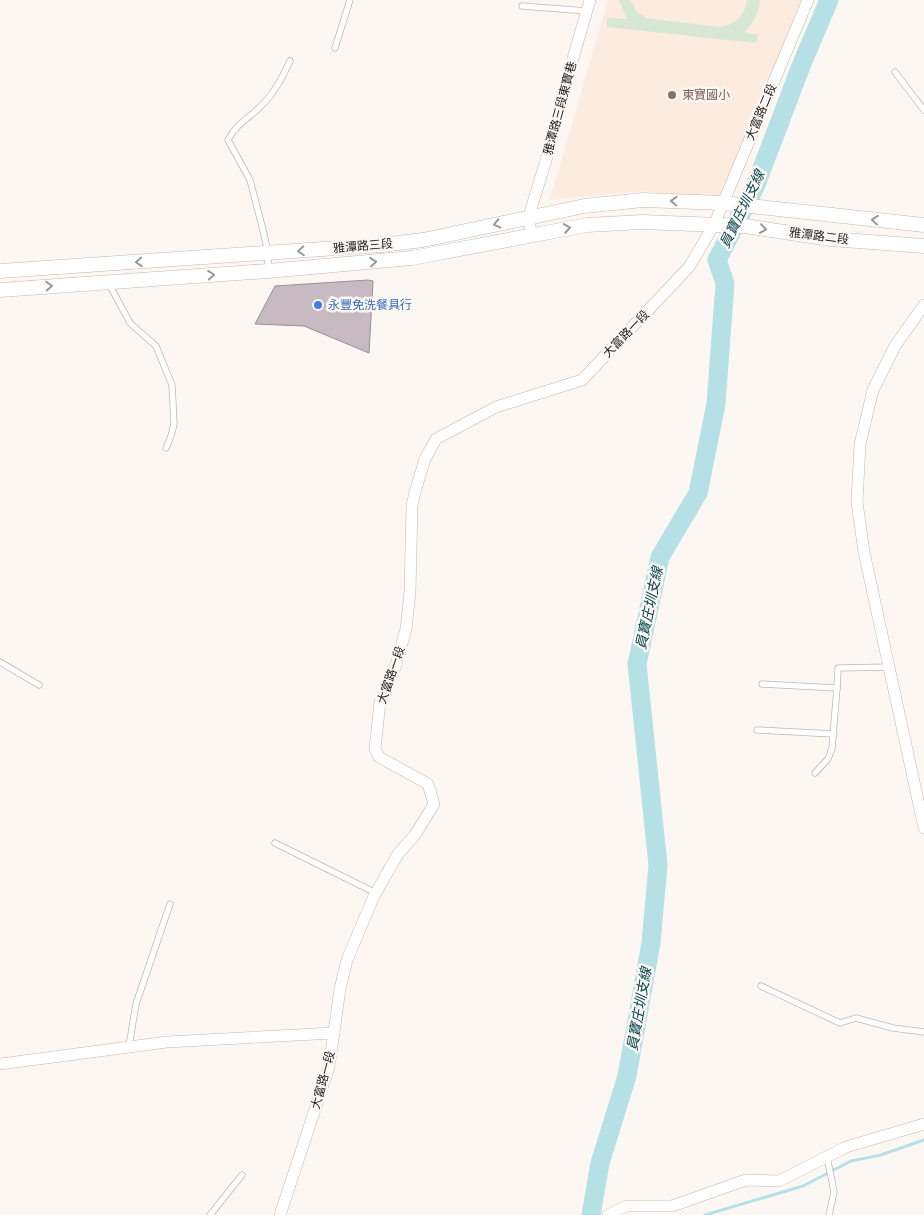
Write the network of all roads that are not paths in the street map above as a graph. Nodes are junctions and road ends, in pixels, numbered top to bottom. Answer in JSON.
{"nodes":[{"id":1,"x":350,"y":0,"type":"edge"},
{"id":2,"x":808,"y":0,"type":"edge"},
{"id":3,"x":522,"y":6,"type":"dead end"},
{"id":4,"x":589,"y":6,"type":"edge"},
{"id":5,"x":335,"y":48,"type":"dead end"},
{"id":6,"x":290,"y":61,"type":"dead end"},
{"id":7,"x":895,"y":72,"type":"dead end"},
{"id":8,"x":924,"y":110,"type":"edge"},
{"id":9,"x":642,"y":200,"type":"junction"},
{"id":10,"x":723,"y":203,"type":"junction"},
{"id":11,"x":529,"y":216,"type":"junction"},
{"id":12,"x":642,"y":222,"type":"junction"},
{"id":13,"x":714,"y":225,"type":"junction"},
{"id":14,"x":924,"y":225,"type":"edge"},
{"id":15,"x":532,"y":235,"type":"junction"},
{"id":16,"x":924,"y":246,"type":"edge"},
{"id":17,"x":268,"y":253,"type":"junction"},
{"id":18,"x":0,"y":271,"type":"edge"},
{"id":19,"x":268,"y":271,"type":"junction"},
{"id":20,"x":108,"y":282,"type":"junction"},
{"id":21,"x":0,"y":290,"type":"edge"},
{"id":22,"x":924,"y":305,"type":"edge"},
{"id":23,"x":166,"y":448,"type":"dead end"},
{"id":24,"x":0,"y":662,"type":"edge"},
{"id":25,"x":889,"y":667,"type":"junction"},
{"id":26,"x":762,"y":684,"type":"dead end"},
{"id":27,"x":39,"y":685,"type":"dead end"},
{"id":28,"x":837,"y":688,"type":"junction"},
{"id":29,"x":757,"y":730,"type":"dead end"},
{"id":30,"x":834,"y":734,"type":"junction"},
{"id":31,"x":816,"y":773,"type":"dead end"},
{"id":32,"x":924,"y":828,"type":"edge"},
{"id":33,"x":274,"y":843,"type":"dead end"},
{"id":34,"x":376,"y":893,"type":"junction"},
{"id":35,"x":170,"y":904,"type":"dead end"},
{"id":36,"x":761,"y":986,"type":"dead end"},
{"id":37,"x":924,"y":1032,"type":"edge"},
{"id":38,"x":334,"y":1033,"type":"junction"},
{"id":39,"x":129,"y":1046,"type":"junction"},
{"id":40,"x":0,"y":1064,"type":"edge"},
{"id":41,"x":924,"y":1124,"type":"edge"},
{"id":42,"x":827,"y":1157,"type":"junction"},
{"id":43,"x":242,"y":1175,"type":"dead end"},
{"id":44,"x":285,"y":1214,"type":"edge"},
{"id":45,"x":210,"y":1215,"type":"edge"},
{"id":46,"x":608,"y":1215,"type":"edge"},
{"id":47,"x":829,"y":1215,"type":"edge"}],
"edges":[{"from":1,"to":5,"type":"lane"},
{"from":2,"to":10,"type":"street","name":"大富路二段"},
{"from":3,"to":4,"type":"lane"},
{"from":4,"to":11,"type":"street","name":"雅潭路三段東寶巷"},
{"from":6,"to":17,"type":"lane"},
{"from":7,"to":8,"type":"lane"},
{"from":10,"to":9,"type":"street","name":"雅潭路三段","one_way":true},
{"from":9,"to":11,"type":"street","name":"雅潭路三段"},
{"from":9,"to":12,"type":"street"},
{"from":10,"to":13,"type":"street","name":"大富路二段"},
{"from":14,"to":10,"type":"street","name":"雅潭路二段","one_way":true},
{"from":11,"to":15,"type":"street"},
{"from":11,"to":17,"type":"street","name":"雅潭路三段","one_way":true},
{"from":12,"to":13,"type":"street","name":"雅潭路三段"},
{"from":15,"to":12,"type":"street","name":"雅潭路三段","one_way":true},
{"from":13,"to":16,"type":"street","name":"雅潭路二段","one_way":true},
{"from":13,"to":34,"type":"street","name":"大富路一段"},
{"from":19,"to":15,"type":"street","name":"雅潭路三段","one_way":true},
{"from":17,"to":18,"type":"street","name":"雅潭路三段","one_way":true},
{"from":17,"to":19,"type":"lane"},
{"from":20,"to":19,"type":"street","name":"雅潭路三段","one_way":true},
{"from":21,"to":20,"type":"street","name":"雅潭路三段","one_way":true},
{"from":20,"to":23,"type":"lane"},
{"from":22,"to":25,"type":"street"},
{"from":24,"to":27,"type":"lane"},
{"from":25,"to":28,"type":"lane"},
{"from":25,"to":32,"type":"street"},
{"from":26,"to":28,"type":"lane"},
{"from":28,"to":30,"type":"lane"},
{"from":29,"to":30,"type":"lane"},
{"from":30,"to":31,"type":"lane"},
{"from":33,"to":34,"type":"lane"},
{"from":34,"to":38,"type":"street","name":"大富路一段"},
{"from":35,"to":39,"type":"lane"},
{"from":36,"to":37,"type":"lane"},
{"from":38,"to":39,"type":"street"},
{"from":38,"to":44,"type":"street","name":"大富路一段"},
{"from":39,"to":40,"type":"street"},
{"from":41,"to":42,"type":"street"},
{"from":42,"to":46,"type":"street"},
{"from":42,"to":47,"type":"lane"},
{"from":43,"to":45,"type":"lane"}]}
